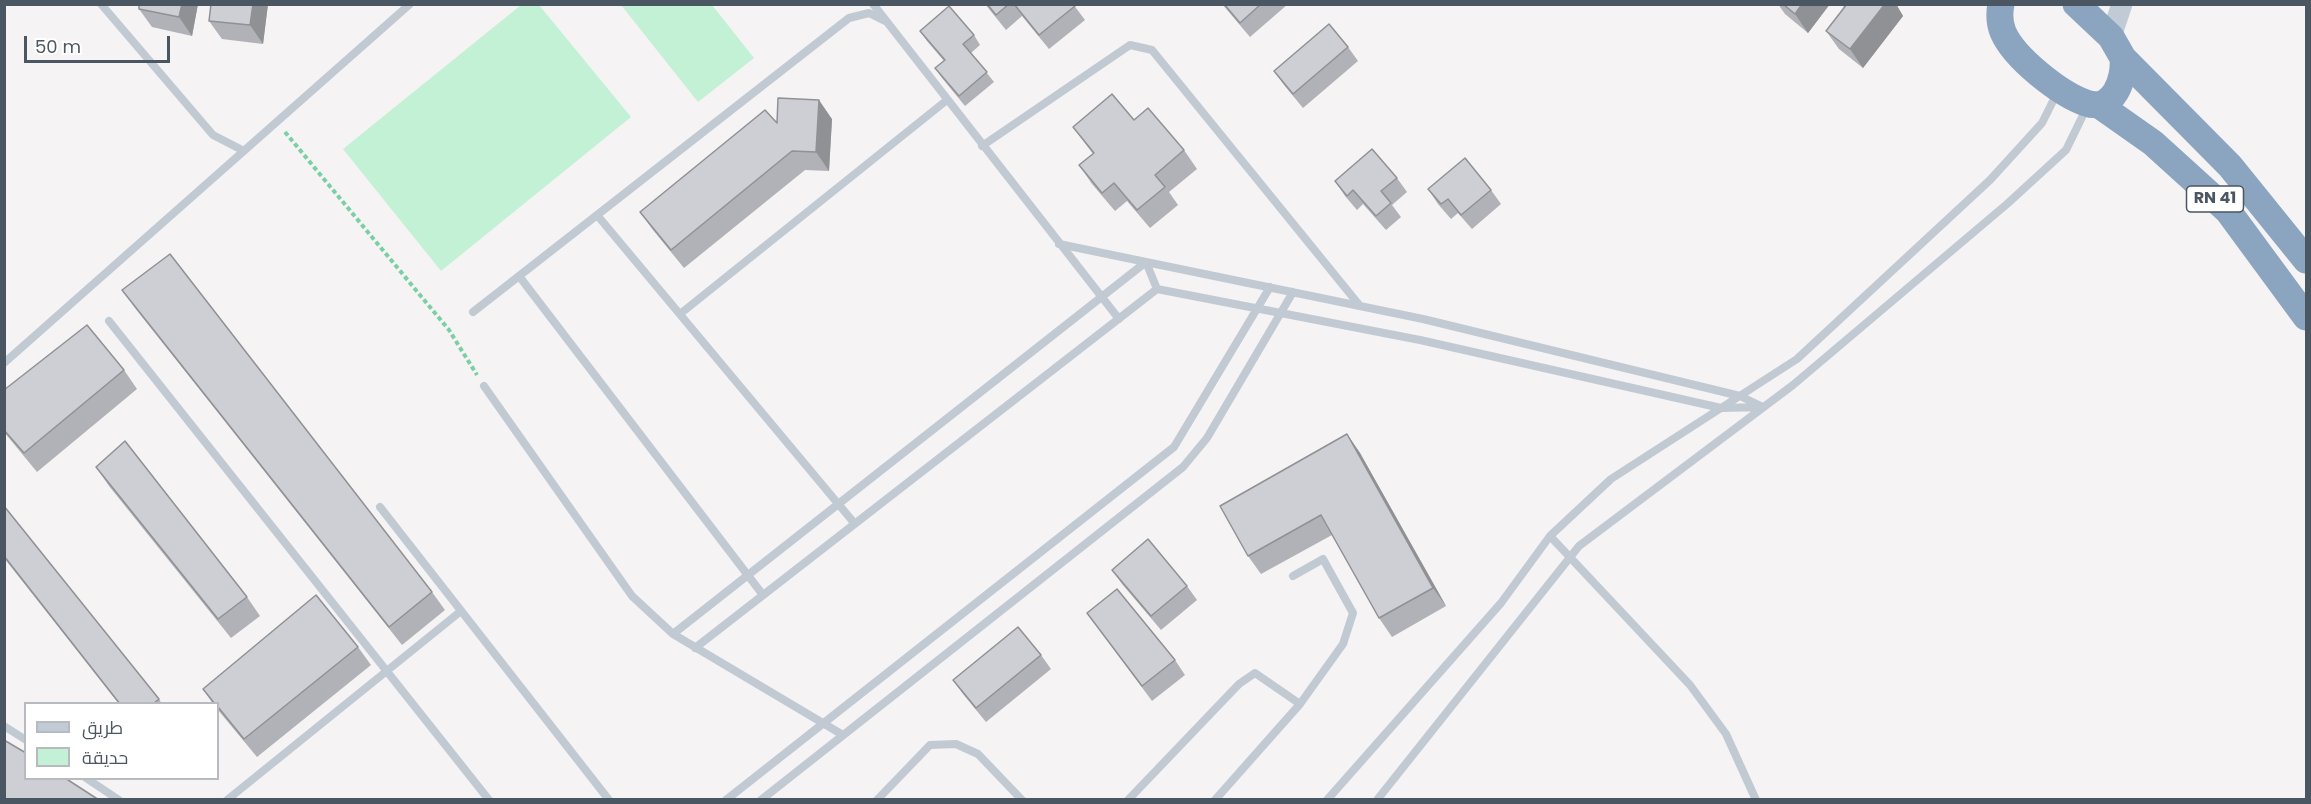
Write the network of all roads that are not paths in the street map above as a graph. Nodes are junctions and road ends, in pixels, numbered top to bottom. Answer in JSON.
{"nodes":[{"id":1,"x":101,"y":4,"type":"edge"},
{"id":2,"x":410,"y":4,"type":"edge"},
{"id":3,"x":873,"y":4,"type":"edge"},
{"id":4,"x":2076,"y":4,"type":"edge"},
{"id":5,"x":2122,"y":4,"type":"edge"},
{"id":6,"x":1995,"y":10,"type":"edge"},
{"id":7,"x":885,"y":21,"type":"junction"},
{"id":8,"x":2117,"y":47,"type":"junction"},
{"id":9,"x":2058,"y":88,"type":"junction"},
{"id":10,"x":947,"y":100,"type":"junction"},
{"id":11,"x":2093,"y":104,"type":"junction"},
{"id":12,"x":982,"y":146,"type":"junction"},
{"id":13,"x":244,"y":151,"type":"junction"},
{"id":14,"x":597,"y":215,"type":"junction"},
{"id":15,"x":1059,"y":244,"type":"junction"},
{"id":16,"x":2307,"y":260,"type":"edge"},
{"id":17,"x":1146,"y":262,"type":"junction"},
{"id":18,"x":519,"y":276,"type":"junction"},
{"id":19,"x":1270,"y":287,"type":"junction"},
{"id":20,"x":1157,"y":289,"type":"junction"},
{"id":21,"x":1293,"y":292,"type":"junction"},
{"id":22,"x":1101,"y":297,"type":"junction"},
{"id":23,"x":1360,"y":306,"type":"junction"},
{"id":24,"x":1258,"y":309,"type":"junction"},
{"id":25,"x":473,"y":312,"type":"dead end"},
{"id":26,"x":1281,"y":313,"type":"junction"},
{"id":27,"x":680,"y":314,"type":"junction"},
{"id":28,"x":2307,"y":317,"type":"edge"},
{"id":29,"x":1119,"y":319,"type":"junction"},
{"id":30,"x":110,"y":321,"type":"dead end"},
{"id":31,"x":4,"y":363,"type":"edge"},
{"id":32,"x":484,"y":386,"type":"road end"},
{"id":33,"x":1740,"y":396,"type":"junction"},
{"id":34,"x":1763,"y":407,"type":"junction"},
{"id":35,"x":1721,"y":408,"type":"junction"},
{"id":36,"x":839,"y":504,"type":"junction"},
{"id":37,"x":380,"y":507,"type":"dead end"},
{"id":38,"x":855,"y":524,"type":"junction"},
{"id":39,"x":1550,"y":536,"type":"junction"},
{"id":40,"x":1570,"y":557,"type":"junction"},
{"id":41,"x":748,"y":575,"type":"junction"},
{"id":42,"x":1293,"y":576,"type":"dead end"},
{"id":43,"x":763,"y":595,"type":"junction"},
{"id":44,"x":461,"y":611,"type":"junction"},
{"id":45,"x":673,"y":634,"type":"junction"},
{"id":46,"x":695,"y":648,"type":"junction"},
{"id":47,"x":387,"y":671,"type":"junction"},
{"id":48,"x":1300,"y":704,"type":"junction"},
{"id":49,"x":823,"y":724,"type":"junction"},
{"id":50,"x":4,"y":726,"type":"edge"},
{"id":51,"x":843,"y":735,"type":"junction"},
{"id":52,"x":24,"y":739,"type":"edge"},
{"id":53,"x":89,"y":780,"type":"edge"},
{"id":54,"x":119,"y":800,"type":"edge"},
{"id":55,"x":226,"y":800,"type":"edge"},
{"id":56,"x":489,"y":800,"type":"edge"},
{"id":57,"x":609,"y":800,"type":"edge"},
{"id":58,"x":726,"y":800,"type":"edge"},
{"id":59,"x":761,"y":800,"type":"edge"},
{"id":60,"x":876,"y":800,"type":"edge"},
{"id":61,"x":1022,"y":800,"type":"edge"},
{"id":62,"x":1128,"y":800,"type":"edge"},
{"id":63,"x":1215,"y":800,"type":"edge"},
{"id":64,"x":1327,"y":800,"type":"edge"},
{"id":65,"x":1377,"y":800,"type":"edge"},
{"id":66,"x":1756,"y":800,"type":"edge"}],
"edges":[{"from":1,"to":13,"type":"lane"},
{"from":2,"to":13,"type":"lane"},
{"from":3,"to":7,"type":"lane"},
{"from":4,"to":8,"type":"highway"},
{"from":5,"to":8,"type":"street"},
{"from":6,"to":9,"type":"highway"},
{"from":7,"to":10,"type":"lane"},
{"from":7,"to":14,"type":"lane"},
{"from":8,"to":11,"type":"highway"},
{"from":8,"to":16,"type":"highway","number":"RN 41"},
{"from":9,"to":11,"type":"highway"},
{"from":9,"to":33,"type":"lane"},
{"from":10,"to":12,"type":"lane"},
{"from":10,"to":27,"type":"lane"},
{"from":11,"to":28,"type":"highway","number":"RN 41"},
{"from":11,"to":34,"type":"lane"},
{"from":12,"to":15,"type":"lane"},
{"from":12,"to":23,"type":"lane"},
{"from":13,"to":31,"type":"lane"},
{"from":14,"to":18,"type":"lane"},
{"from":14,"to":27,"type":"lane"},
{"from":15,"to":17,"type":"lane"},
{"from":15,"to":22,"type":"lane"},
{"from":17,"to":19,"type":"lane"},
{"from":17,"to":20,"type":"lane"},
{"from":17,"to":22,"type":"lane"},
{"from":18,"to":25,"type":"lane"},
{"from":18,"to":41,"type":"lane"},
{"from":19,"to":21,"type":"lane"},
{"from":19,"to":24,"type":"lane"},
{"from":20,"to":24,"type":"lane"},
{"from":20,"to":29,"type":"lane"},
{"from":21,"to":23,"type":"lane"},
{"from":21,"to":26,"type":"lane"},
{"from":22,"to":29,"type":"lane"},
{"from":22,"to":36,"type":"lane"},
{"from":23,"to":33,"type":"lane"},
{"from":24,"to":26,"type":"lane"},
{"from":24,"to":49,"type":"lane"},
{"from":26,"to":35,"type":"lane"},
{"from":26,"to":51,"type":"lane"},
{"from":27,"to":36,"type":"lane"},
{"from":29,"to":38,"type":"lane"},
{"from":30,"to":47,"type":"lane"},
{"from":32,"to":45,"type":"lane"},
{"from":33,"to":34,"type":"lane"},
{"from":33,"to":35,"type":"lane"},
{"from":34,"to":35,"type":"lane"},
{"from":34,"to":40,"type":"lane"},
{"from":35,"to":39,"type":"lane"},
{"from":36,"to":38,"type":"lane"},
{"from":36,"to":41,"type":"lane"},
{"from":37,"to":44,"type":"lane"},
{"from":38,"to":43,"type":"lane"},
{"from":39,"to":40,"type":"lane"},
{"from":39,"to":64,"type":"lane"},
{"from":40,"to":65,"type":"lane"},
{"from":40,"to":66,"type":"lane"},
{"from":41,"to":43,"type":"lane"},
{"from":41,"to":45,"type":"lane"},
{"from":42,"to":48,"type":"lane"},
{"from":43,"to":46,"type":"lane"},
{"from":44,"to":47,"type":"lane"},
{"from":44,"to":57,"type":"lane"},
{"from":45,"to":46,"type":"lane"},
{"from":46,"to":49,"type":"lane"},
{"from":47,"to":55,"type":"lane"},
{"from":47,"to":56,"type":"lane"},
{"from":48,"to":62,"type":"lane"},
{"from":48,"to":63,"type":"lane"},
{"from":49,"to":51,"type":"lane"},
{"from":49,"to":58,"type":"lane"},
{"from":50,"to":52,"type":"lane"},
{"from":51,"to":59,"type":"lane"},
{"from":53,"to":54,"type":"lane"},
{"from":60,"to":61,"type":"lane"}]}
